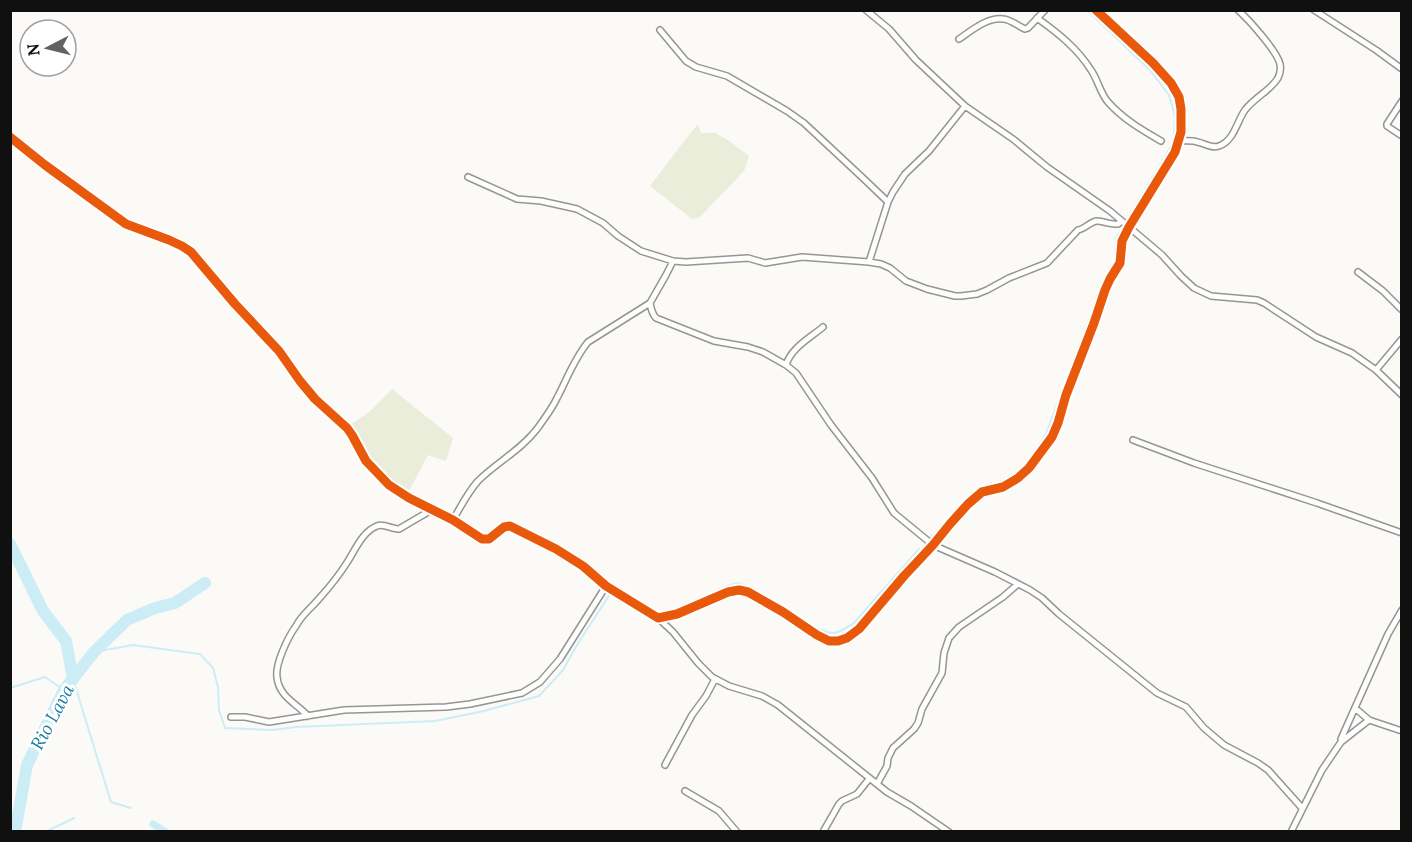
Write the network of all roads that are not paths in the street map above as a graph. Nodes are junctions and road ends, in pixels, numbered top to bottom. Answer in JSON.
{"nodes":[{"id":1,"x":866,"y":10,"type":"edge"},
{"id":2,"x":1045,"y":10,"type":"edge"},
{"id":3,"x":1096,"y":10,"type":"edge"},
{"id":4,"x":1238,"y":10,"type":"edge"},
{"id":5,"x":1314,"y":10,"type":"edge"},
{"id":6,"x":1037,"y":18,"type":"junction"},
{"id":7,"x":660,"y":30,"type":"dead end"},
{"id":8,"x":959,"y":39,"type":"dead end"},
{"id":9,"x":1401,"y":69,"type":"edge"},
{"id":10,"x":1401,"y":100,"type":"edge"},
{"id":11,"x":965,"y":106,"type":"junction"},
{"id":12,"x":1401,"y":136,"type":"edge"},
{"id":13,"x":10,"y":137,"type":"edge"},
{"id":14,"x":1161,"y":141,"type":"dead end"},
{"id":15,"x":1179,"y":141,"type":"junction"},
{"id":16,"x":468,"y":177,"type":"dead end"},
{"id":17,"x":888,"y":202,"type":"junction"},
{"id":18,"x":1122,"y":220,"type":"junction"},
{"id":19,"x":1129,"y":227,"type":"junction"},
{"id":20,"x":673,"y":261,"type":"junction"},
{"id":21,"x":869,"y":262,"type":"junction"},
{"id":22,"x":1358,"y":272,"type":"dead end"},
{"id":23,"x":650,"y":303,"type":"junction"},
{"id":24,"x":1401,"y":310,"type":"edge"},
{"id":25,"x":823,"y":327,"type":"dead end"},
{"id":26,"x":1401,"y":339,"type":"edge"},
{"id":27,"x":786,"y":365,"type":"junction"},
{"id":28,"x":1376,"y":370,"type":"junction"},
{"id":29,"x":1401,"y":395,"type":"edge"},
{"id":30,"x":1133,"y":440,"type":"dead end"},
{"id":31,"x":433,"y":509,"type":"junction"},
{"id":32,"x":453,"y":520,"type":"junction"},
{"id":33,"x":1401,"y":533,"type":"edge"},
{"id":34,"x":933,"y":545,"type":"junction"},
{"id":35,"x":1018,"y":584,"type":"junction"},
{"id":36,"x":606,"y":586,"type":"junction"},
{"id":37,"x":1401,"y":610,"type":"edge"},
{"id":38,"x":658,"y":618,"type":"junction"},
{"id":39,"x":716,"y":679,"type":"junction"},
{"id":40,"x":1355,"y":708,"type":"junction"},
{"id":41,"x":308,"y":716,"type":"junction"},
{"id":42,"x":231,"y":717,"type":"dead end"},
{"id":43,"x":1369,"y":720,"type":"junction"},
{"id":44,"x":1401,"y":731,"type":"edge"},
{"id":45,"x":1341,"y":741,"type":"junction"},
{"id":46,"x":665,"y":765,"type":"dead end"},
{"id":47,"x":869,"y":779,"type":"junction"},
{"id":48,"x":877,"y":784,"type":"junction"},
{"id":49,"x":685,"y":791,"type":"dead end"},
{"id":50,"x":1302,"y":808,"type":"junction"},
{"id":51,"x":737,"y":831,"type":"edge"},
{"id":52,"x":823,"y":831,"type":"edge"},
{"id":53,"x":949,"y":831,"type":"edge"},
{"id":54,"x":1291,"y":831,"type":"edge"}],
"edges":[{"from":1,"to":11,"type":"street"},
{"from":2,"to":6,"type":"street"},
{"from":3,"to":15,"type":"street"},
{"from":4,"to":15,"type":"street"},
{"from":5,"to":9,"type":"street"},
{"from":6,"to":8,"type":"street"},
{"from":6,"to":14,"type":"street"},
{"from":7,"to":17,"type":"street"},
{"from":10,"to":12,"type":"street"},
{"from":11,"to":17,"type":"street"},
{"from":11,"to":18,"type":"street"},
{"from":13,"to":31,"type":"street"},
{"from":15,"to":19,"type":"street"},
{"from":16,"to":20,"type":"street"},
{"from":17,"to":21,"type":"street"},
{"from":18,"to":19,"type":"street"},
{"from":18,"to":21,"type":"street"},
{"from":19,"to":28,"type":"street"},
{"from":19,"to":34,"type":"street"},
{"from":20,"to":21,"type":"street"},
{"from":20,"to":23,"type":"street"},
{"from":22,"to":24,"type":"street"},
{"from":23,"to":27,"type":"street"},
{"from":23,"to":32,"type":"street"},
{"from":25,"to":27,"type":"street"},
{"from":26,"to":28,"type":"street"},
{"from":27,"to":34,"type":"street"},
{"from":28,"to":29,"type":"street"},
{"from":30,"to":33,"type":"street"},
{"from":31,"to":32,"type":"street"},
{"from":31,"to":41,"type":"street"},
{"from":32,"to":36,"type":"street"},
{"from":34,"to":35,"type":"street"},
{"from":34,"to":38,"type":"street"},
{"from":35,"to":48,"type":"street"},
{"from":35,"to":50,"type":"street"},
{"from":36,"to":38,"type":"street"},
{"from":36,"to":41,"type":"street"},
{"from":37,"to":40,"type":"street"},
{"from":38,"to":39,"type":"street"},
{"from":39,"to":46,"type":"street"},
{"from":39,"to":47,"type":"street"},
{"from":40,"to":43,"type":"street"},
{"from":40,"to":45,"type":"street"},
{"from":41,"to":42,"type":"street"},
{"from":43,"to":44,"type":"street"},
{"from":43,"to":45,"type":"street"},
{"from":45,"to":50,"type":"street"},
{"from":47,"to":48,"type":"street"},
{"from":47,"to":52,"type":"street"},
{"from":48,"to":53,"type":"street"},
{"from":49,"to":51,"type":"street"},
{"from":50,"to":54,"type":"street"}]}
